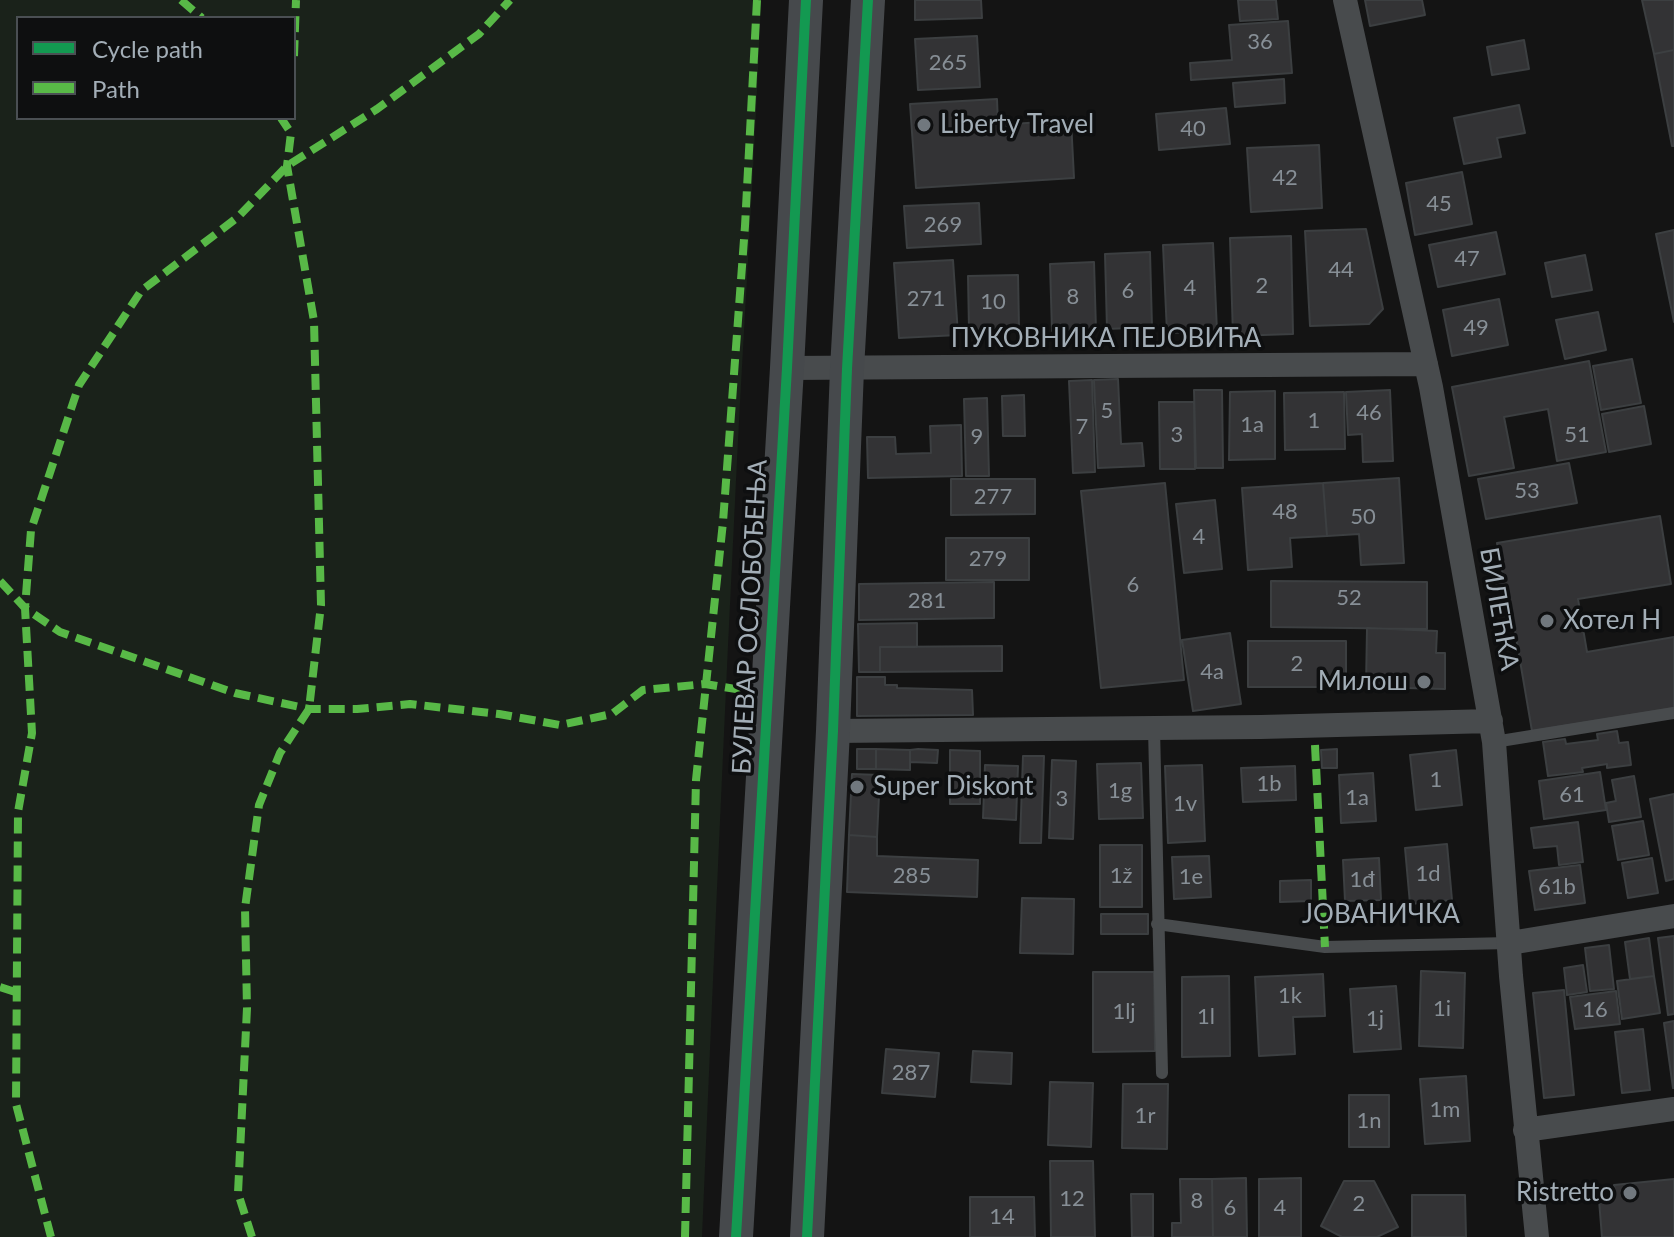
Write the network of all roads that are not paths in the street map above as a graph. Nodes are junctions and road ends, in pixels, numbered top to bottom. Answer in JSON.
{"nodes":[{"id":1,"x":806,"y":0,"type":"edge"},
{"id":2,"x":868,"y":0,"type":"edge"},
{"id":3,"x":1345,"y":0,"type":"edge"},
{"id":4,"x":1426,"y":364,"type":"junction"},
{"id":5,"x":787,"y":368,"type":"junction"},
{"id":6,"x":847,"y":369,"type":"junction"},
{"id":7,"x":1674,"y":713,"type":"edge"},
{"id":8,"x":1154,"y":728,"type":"junction"},
{"id":9,"x":833,"y":731,"type":"junction"},
{"id":10,"x":1492,"y":732,"type":"junction"},
{"id":11,"x":1674,"y":916,"type":"edge"},
{"id":12,"x":1157,"y":924,"type":"junction"},
{"id":13,"x":1510,"y":943,"type":"junction"},
{"id":14,"x":1162,"y":1073,"type":"dead end"},
{"id":15,"x":1674,"y":1109,"type":"edge"},
{"id":16,"x":1525,"y":1130,"type":"junction"},
{"id":17,"x":736,"y":1237,"type":"edge"},
{"id":18,"x":807,"y":1237,"type":"edge"},
{"id":19,"x":1537,"y":1237,"type":"edge"}],
"edges":[{"from":1,"to":5,"type":"main road","name":"БУЛЕВАР ОСЛОБОЂЕЊА"},
{"from":2,"to":6,"type":"main road"},
{"from":3,"to":4,"type":"street","name":"БИЛЕЋКА"},
{"from":4,"to":6,"type":"street","name":"ПУКОВНИКА ПЕЈОВИЋА"},
{"from":4,"to":10,"type":"street","name":"БИЛЕЋКА"},
{"from":5,"to":6,"type":"street","name":"ПУКОВНИКА ПЕЈОВИЋА"},
{"from":5,"to":17,"type":"main road","name":"БУЛЕВАР ОСЛОБОЂЕЊА"},
{"from":6,"to":9,"type":"main road"},
{"from":7,"to":10,"type":"lane"},
{"from":8,"to":9,"type":"street"},
{"from":8,"to":10,"type":"street"},
{"from":8,"to":12,"type":"lane"},
{"from":9,"to":18,"type":"main road"},
{"from":10,"to":13,"type":"street","name":"БИЛЕЋКА"},
{"from":11,"to":13,"type":"street"},
{"from":12,"to":13,"type":"lane","name":"ЈОВАНИЧКА"},
{"from":12,"to":14,"type":"lane"},
{"from":13,"to":16,"type":"street","name":"БИЛЕЋКА"},
{"from":15,"to":16,"type":"street"},
{"from":16,"to":19,"type":"street","name":"БИЛЕЋКА"}]}
